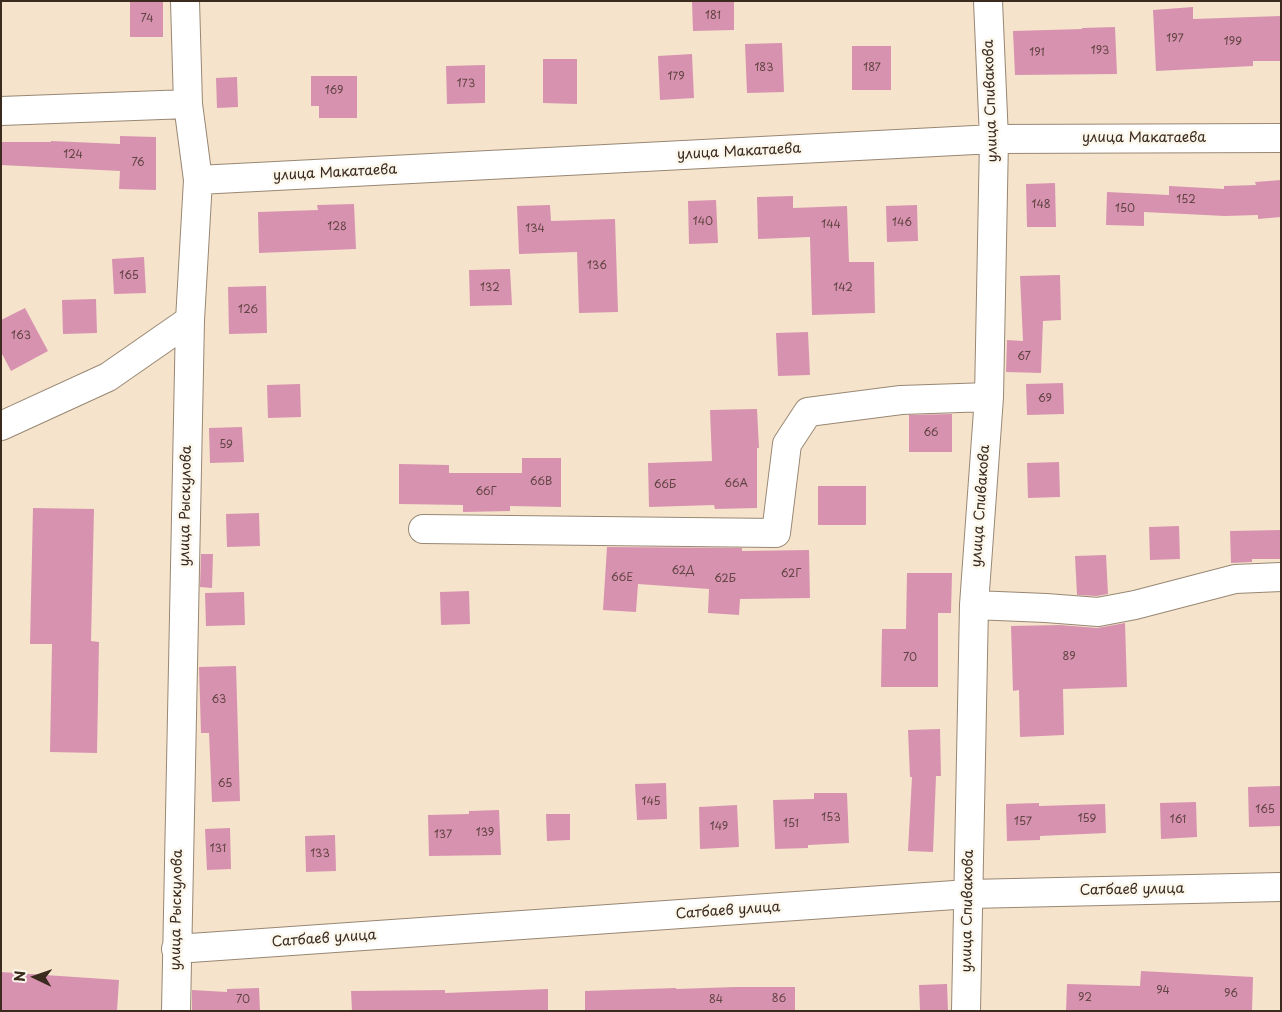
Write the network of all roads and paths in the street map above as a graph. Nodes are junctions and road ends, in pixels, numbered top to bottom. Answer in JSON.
{"nodes":[{"id":1,"x":185,"y":1,"type":"edge"},
{"id":2,"x":988,"y":1,"type":"edge"},
{"id":3,"x":188,"y":104,"type":"junction"},
{"id":4,"x":1,"y":110,"type":"edge"},
{"id":5,"x":1281,"y":138,"type":"edge"},
{"id":6,"x":994,"y":139,"type":"junction"},
{"id":7,"x":198,"y":180,"type":"junction"},
{"id":8,"x":190,"y":320,"type":"junction"},
{"id":9,"x":989,"y":397,"type":"junction"},
{"id":10,"x":1,"y":426,"type":"edge"},
{"id":11,"x":424,"y":529,"type":"dead end"},
{"id":12,"x":1281,"y":578,"type":"edge"},
{"id":13,"x":974,"y":605,"type":"junction"},
{"id":14,"x":1281,"y":887,"type":"edge"},
{"id":15,"x":969,"y":894,"type":"junction"},
{"id":16,"x":176,"y":950,"type":"junction"},
{"id":17,"x":176,"y":1011,"type":"edge"},
{"id":18,"x":966,"y":1011,"type":"edge"}],
"edges":[{"from":1,"to":3,"type":"street","name":"улица Рыскулова"},
{"from":2,"to":6,"type":"street","name":"улица Спивакова"},
{"from":3,"to":4,"type":"street"},
{"from":3,"to":7,"type":"street","name":"улица Рыскулова"},
{"from":5,"to":6,"type":"street","name":"улица Макатаева"},
{"from":6,"to":7,"type":"street","name":"улица Макатаева"},
{"from":6,"to":9,"type":"street","name":"улица Спивакова"},
{"from":7,"to":8,"type":"street","name":"улица Рыскулова"},
{"from":8,"to":10,"type":"street"},
{"from":8,"to":16,"type":"street","name":"улица Рыскулова"},
{"from":9,"to":11,"type":"street"},
{"from":9,"to":13,"type":"street","name":"улица Спивакова"},
{"from":12,"to":13,"type":"street"},
{"from":13,"to":15,"type":"street","name":"улица Спивакова"},
{"from":14,"to":15,"type":"street","name":"Сатбаев улица"},
{"from":15,"to":16,"type":"street","name":"Сатбаев улица"},
{"from":15,"to":18,"type":"street","name":"улица Спивакова"},
{"from":16,"to":17,"type":"street","name":"улица Рыскулова"}]}
